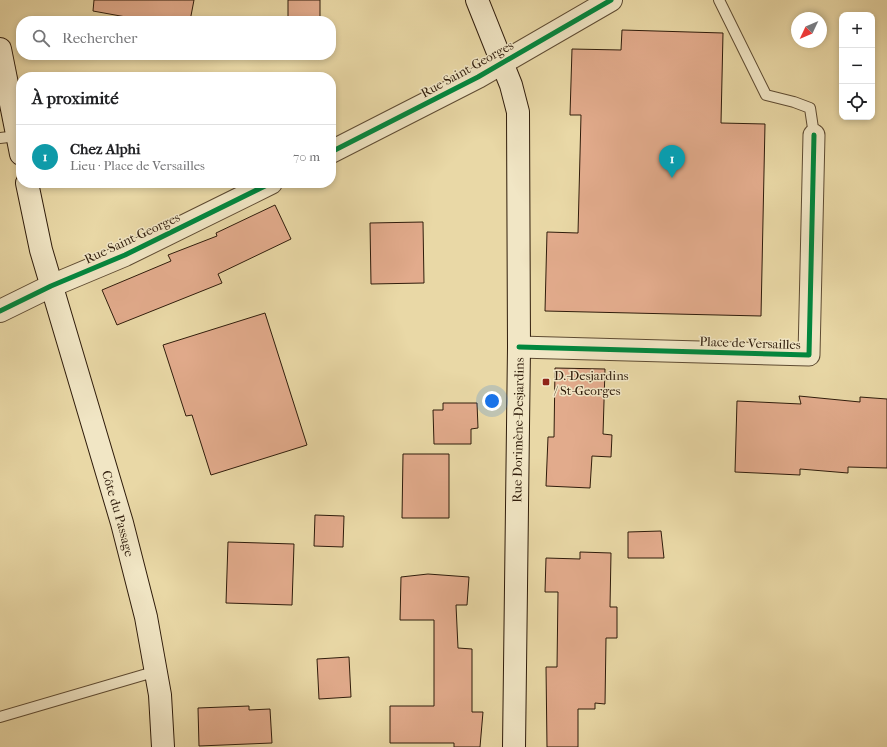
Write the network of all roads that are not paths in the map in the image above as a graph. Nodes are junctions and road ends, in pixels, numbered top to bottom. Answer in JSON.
{"nodes":[{"id":1,"x":477,"y":0,"type":"edge"},
{"id":2,"x":611,"y":0,"type":"edge"},
{"id":3,"x":719,"y":0,"type":"edge"},
{"id":4,"x":0,"y":49,"type":"edge"},
{"id":5,"x":502,"y":62,"type":"junction"},
{"id":6,"x":814,"y":135,"type":"joint"},
{"id":7,"x":13,"y":143,"type":"edge"},
{"id":8,"x":336,"y":149,"type":"edge"},
{"id":9,"x":28,"y":188,"type":"edge"},
{"id":10,"x":261,"y":188,"type":"edge"},
{"id":11,"x":51,"y":286,"type":"junction"},
{"id":12,"x":0,"y":310,"type":"edge"},
{"id":13,"x":519,"y":348,"type":"junction"},
{"id":14,"x":157,"y":671,"type":"junction"},
{"id":15,"x":0,"y":717,"type":"edge"},
{"id":16,"x":163,"y":747,"type":"edge"},
{"id":17,"x":514,"y":747,"type":"edge"}],
"edges":[{"from":1,"to":5,"type":"main road","name":"Rue Dorimène-Desjardins"},
{"from":2,"to":5,"type":"main road","name":"Rue Saint-Georges"},
{"from":3,"to":6,"type":"lane"},
{"from":4,"to":7,"type":"main road"},
{"from":5,"to":8,"type":"main road","name":"Rue Saint-Georges"},
{"from":5,"to":13,"type":"main road","name":"Rue Dorimène-Desjardins"},
{"from":6,"to":13,"type":"street","name":"Place de Versailles"},
{"from":9,"to":11,"type":"main road","name":"Côte du Passage"},
{"from":10,"to":11,"type":"main road","name":"Rue Saint-Georges"},
{"from":11,"to":12,"type":"main road","name":"Rue Saint-Georges"},
{"from":11,"to":14,"type":"main road","name":"Côte du Passage"},
{"from":13,"to":17,"type":"main road","name":"Rue Dorimène-Desjardins"},
{"from":14,"to":15,"type":"lane"},
{"from":14,"to":16,"type":"main road","name":"Côte du Passage"}]}
